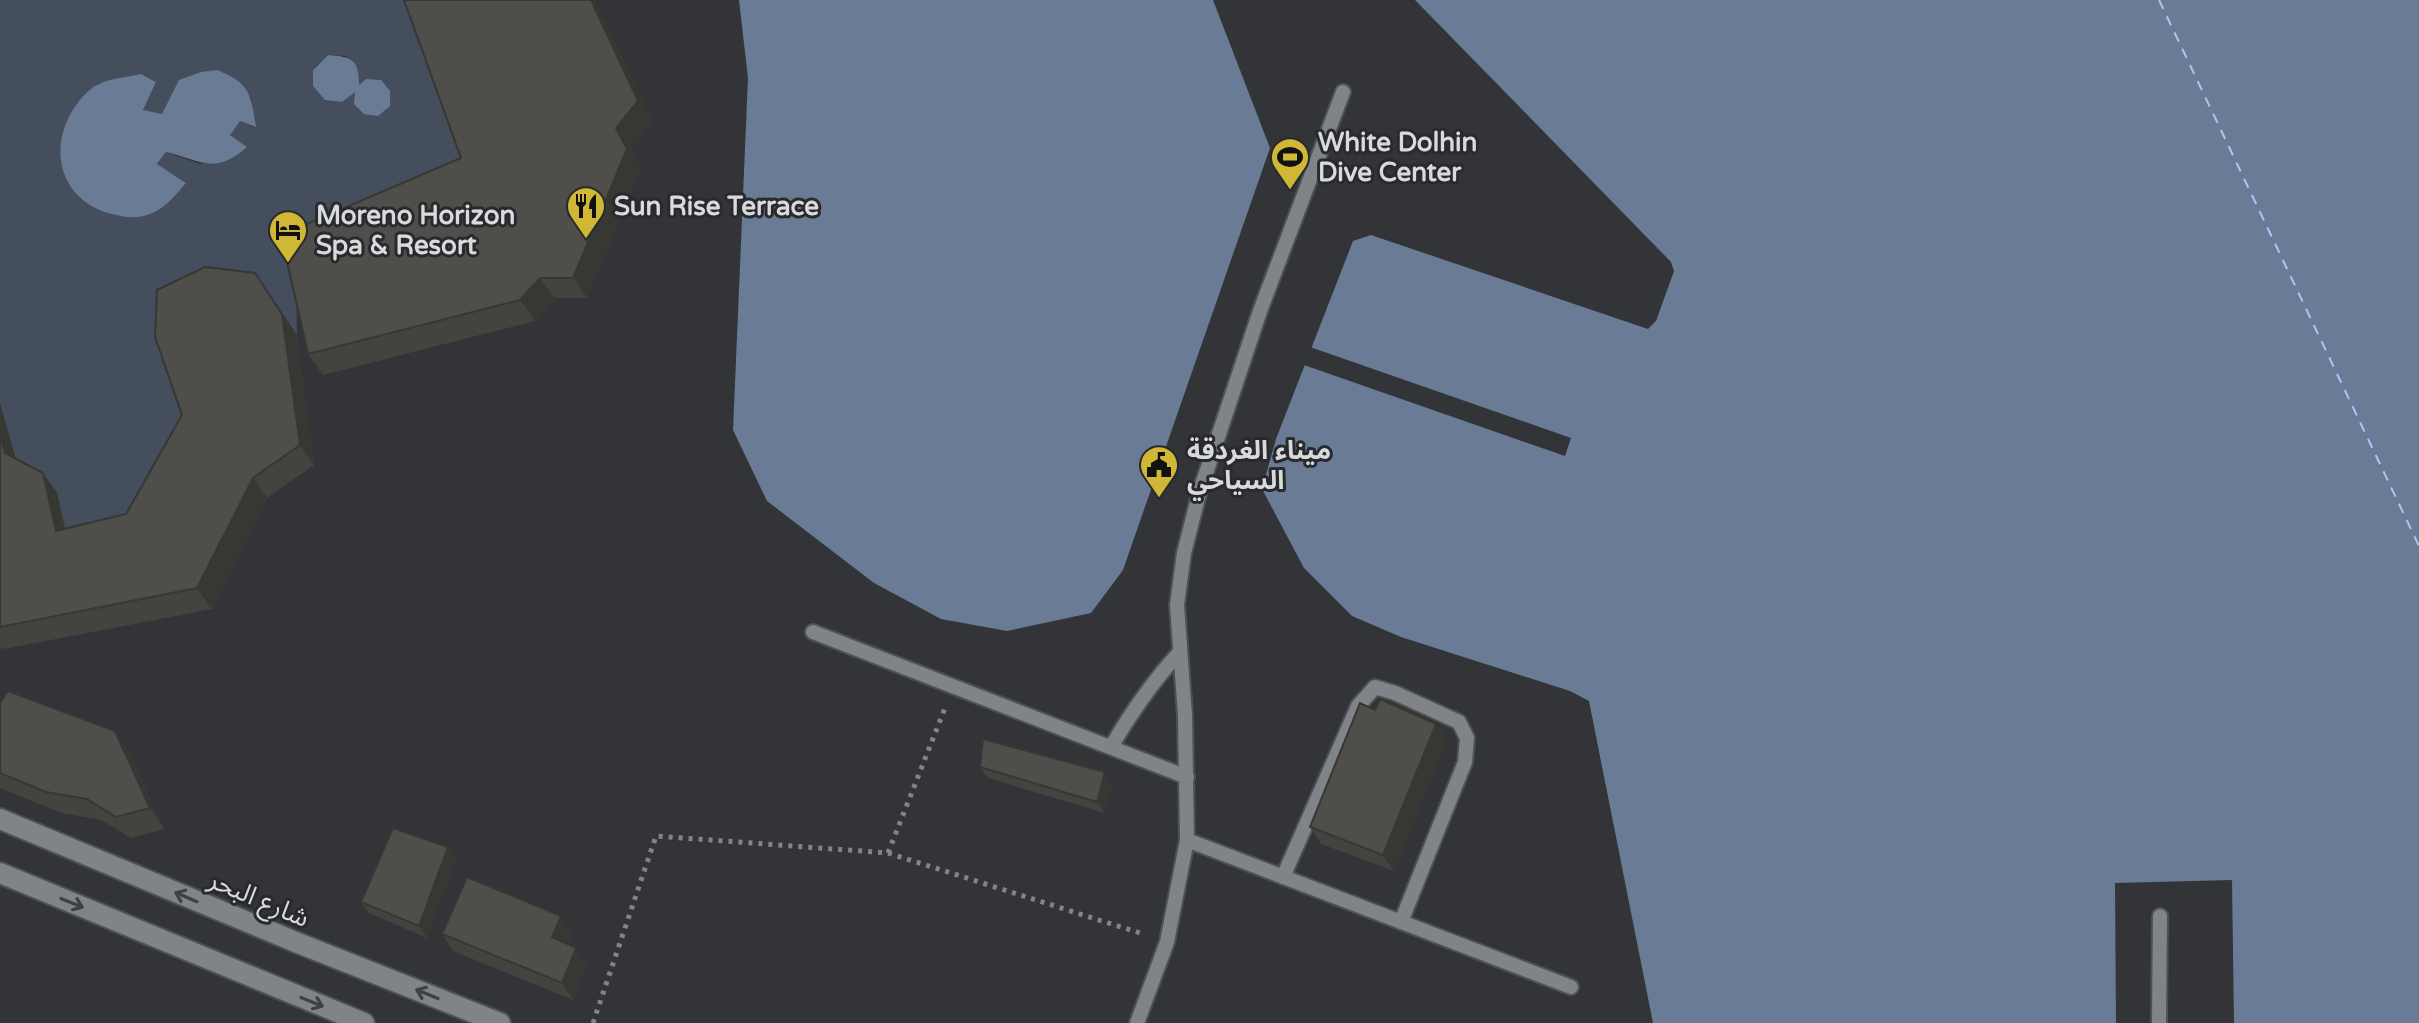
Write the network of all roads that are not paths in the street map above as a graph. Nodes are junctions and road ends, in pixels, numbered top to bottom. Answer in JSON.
{"nodes":[{"id":1,"x":1343,"y":92,"type":"dead end"},
{"id":2,"x":813,"y":632,"type":"dead end"},
{"id":3,"x":1179,"y":653,"type":"junction"},
{"id":4,"x":1111,"y":747,"type":"junction"},
{"id":5,"x":1187,"y":777,"type":"junction"},
{"id":6,"x":0,"y":819,"type":"edge"},
{"id":7,"x":1187,"y":840,"type":"junction"},
{"id":8,"x":0,"y":873,"type":"edge"},
{"id":9,"x":1283,"y":877,"type":"junction"},
{"id":10,"x":2160,"y":916,"type":"dead end"},
{"id":11,"x":1401,"y":922,"type":"junction"},
{"id":12,"x":1571,"y":987,"type":"dead end"},
{"id":13,"x":364,"y":1023,"type":"edge"},
{"id":14,"x":500,"y":1023,"type":"edge"},
{"id":15,"x":1137,"y":1023,"type":"edge"},
{"id":16,"x":2159,"y":1023,"type":"edge"}],
"edges":[{"from":1,"to":3,"type":"lane"},
{"from":2,"to":4,"type":"lane"},
{"from":3,"to":4,"type":"lane"},
{"from":3,"to":5,"type":"lane"},
{"from":4,"to":5,"type":"lane"},
{"from":5,"to":7,"type":"lane"},
{"from":14,"to":6,"type":"main road","name":"شارع البحر","one_way":true},
{"from":7,"to":9,"type":"lane"},
{"from":7,"to":15,"type":"lane"},
{"from":8,"to":13,"type":"main road","one_way":true},
{"from":9,"to":11,"type":"lane"},
{"from":9,"to":11,"type":"lane"},
{"from":10,"to":16,"type":"lane"},
{"from":11,"to":12,"type":"lane"}]}
